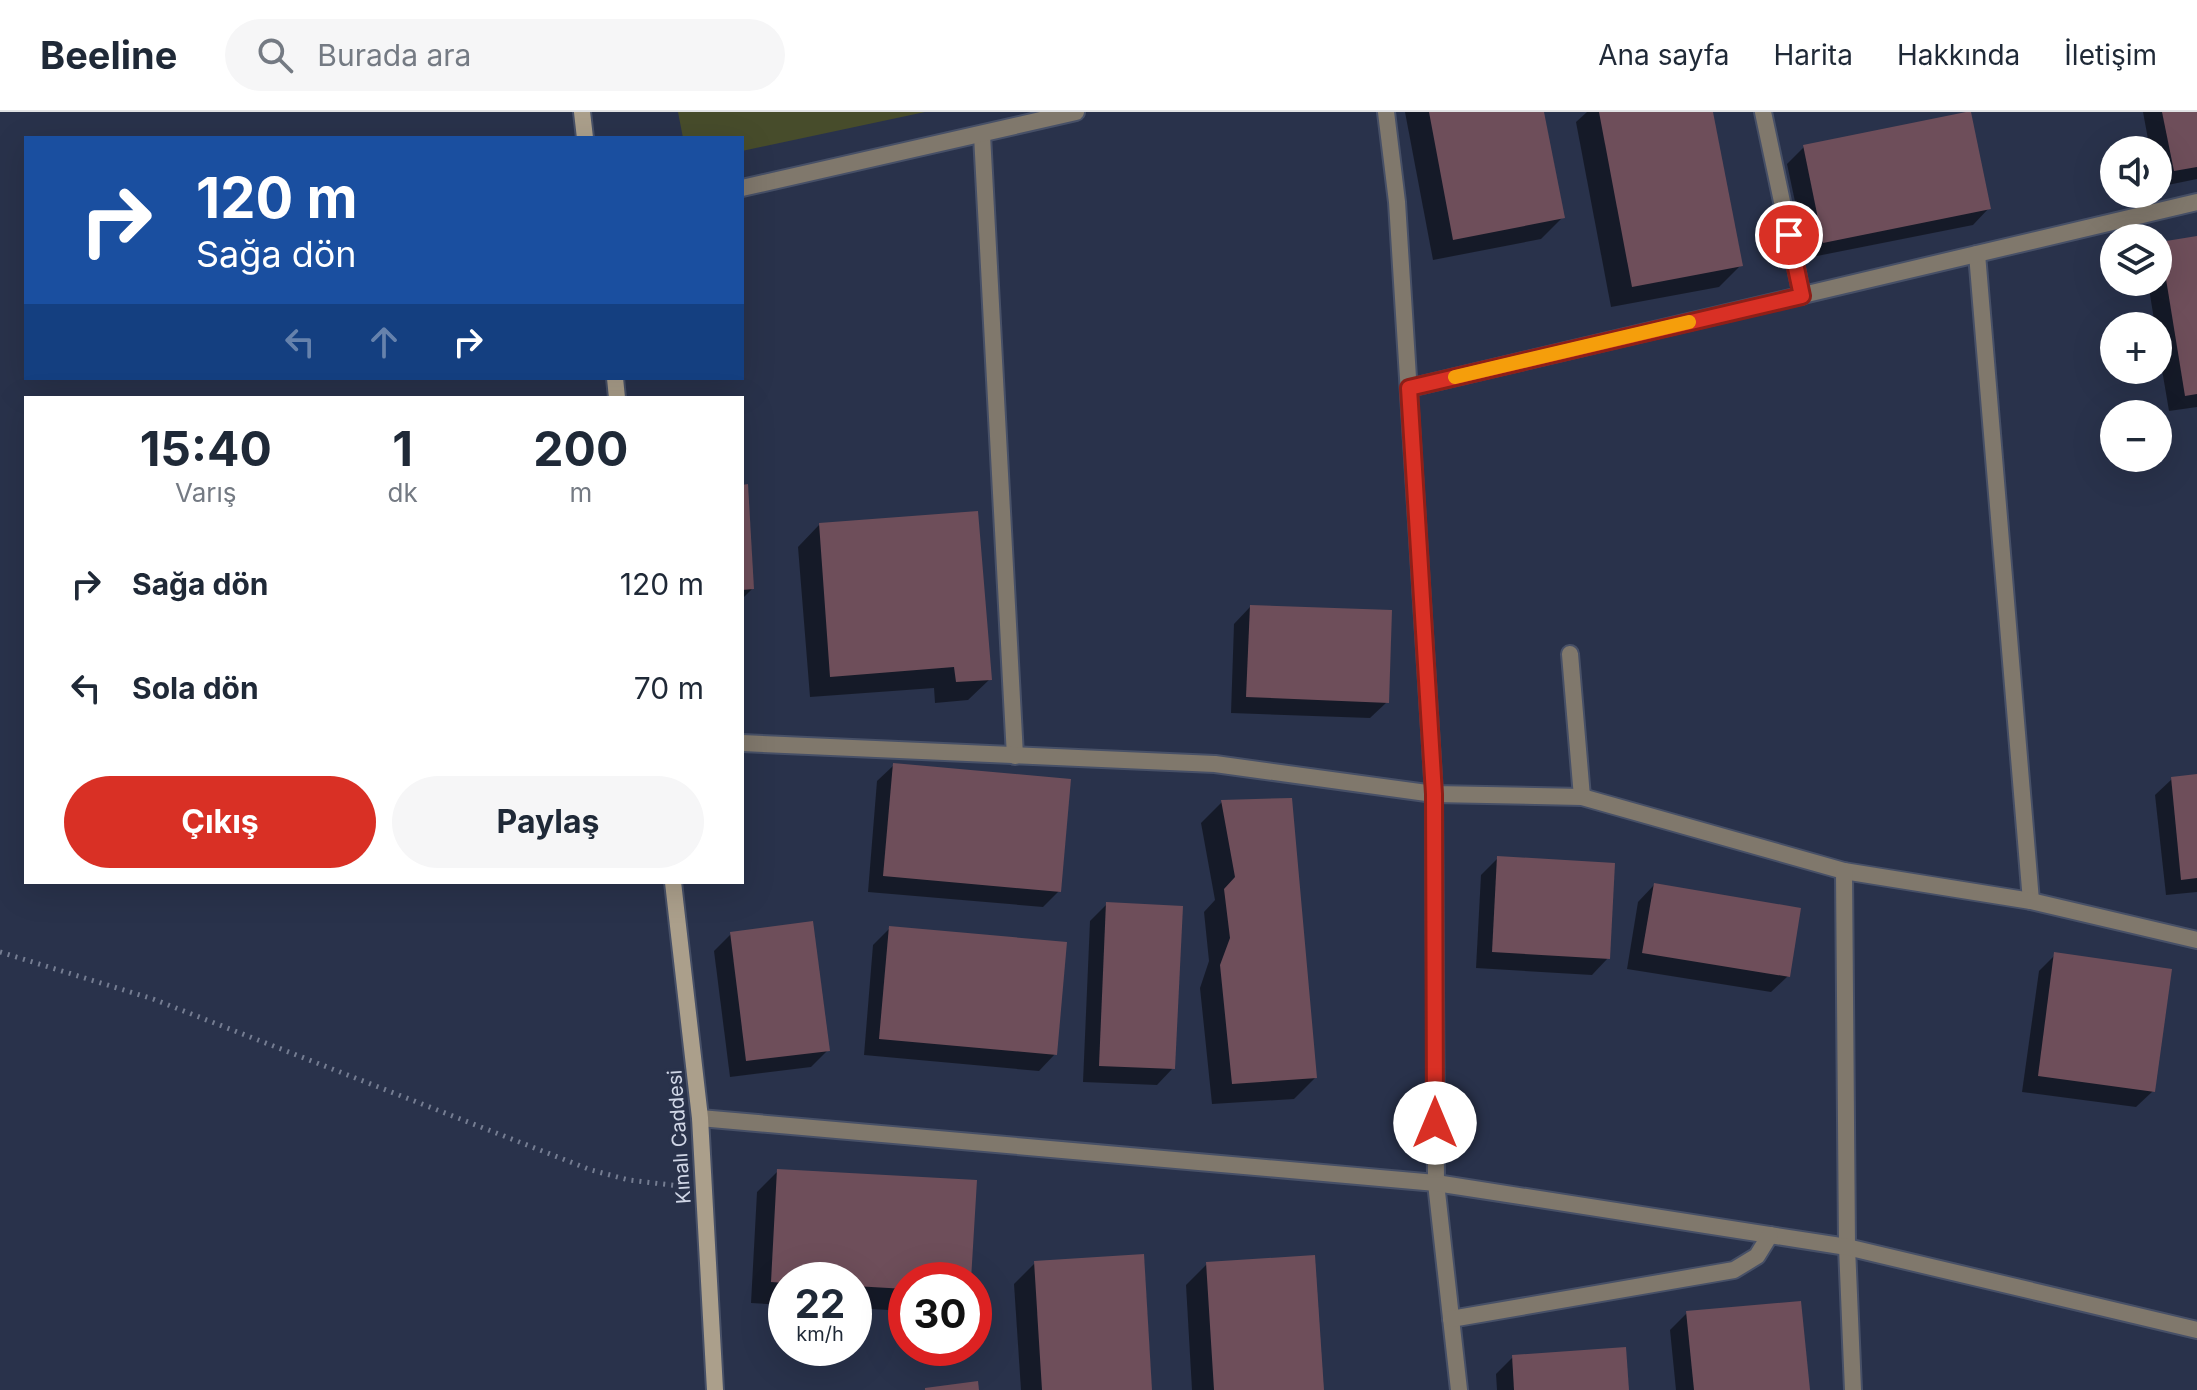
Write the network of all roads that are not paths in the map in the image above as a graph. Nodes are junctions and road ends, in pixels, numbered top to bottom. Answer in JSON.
{"nodes":[{"id":1,"x":582,"y":112,"type":"edge"},
{"id":2,"x":1076,"y":112,"type":"edge"},
{"id":3,"x":1386,"y":112,"type":"edge"},
{"id":4,"x":1763,"y":112,"type":"edge"},
{"id":5,"x":982,"y":135,"type":"junction"},
{"id":6,"x":585,"y":136,"type":"edge"},
{"id":7,"x":744,"y":188,"type":"edge"},
{"id":8,"x":2197,"y":202,"type":"edge"},
{"id":9,"x":1977,"y":254,"type":"junction"},
{"id":10,"x":1802,"y":296,"type":"junction"},
{"id":11,"x":1409,"y":388,"type":"junction"},
{"id":12,"x":1570,"y":654,"type":"dead end"},
{"id":13,"x":744,"y":743,"type":"edge"},
{"id":14,"x":1015,"y":756,"type":"junction"},
{"id":15,"x":1434,"y":794,"type":"junction"},
{"id":16,"x":1582,"y":797,"type":"junction"},
{"id":17,"x":1844,"y":871,"type":"junction"},
{"id":18,"x":673,"y":884,"type":"edge"},
{"id":19,"x":2031,"y":901,"type":"junction"},
{"id":20,"x":2197,"y":940,"type":"edge"},
{"id":21,"x":700,"y":1118,"type":"junction"},
{"id":22,"x":1436,"y":1183,"type":"junction"},
{"id":23,"x":1770,"y":1235,"type":"junction"},
{"id":24,"x":1847,"y":1247,"type":"junction"},
{"id":25,"x":1451,"y":1319,"type":"junction"},
{"id":26,"x":2197,"y":1330,"type":"edge"},
{"id":27,"x":715,"y":1390,"type":"edge"},
{"id":28,"x":1459,"y":1390,"type":"edge"},
{"id":29,"x":1853,"y":1390,"type":"edge"}],
"edges":[{"from":1,"to":6,"type":"street"},
{"from":2,"to":5,"type":"street"},
{"from":3,"to":11,"type":"street"},
{"from":4,"to":10,"type":"street"},
{"from":5,"to":7,"type":"street"},
{"from":5,"to":14,"type":"street"},
{"from":8,"to":9,"type":"street"},
{"from":9,"to":10,"type":"street"},
{"from":9,"to":19,"type":"street"},
{"from":10,"to":11,"type":"street"},
{"from":11,"to":15,"type":"street"},
{"from":12,"to":16,"type":"street"},
{"from":13,"to":14,"type":"street"},
{"from":14,"to":15,"type":"street"},
{"from":15,"to":16,"type":"street"},
{"from":15,"to":22,"type":"street"},
{"from":16,"to":17,"type":"street"},
{"from":17,"to":19,"type":"street"},
{"from":17,"to":24,"type":"street"},
{"from":18,"to":21,"type":"street","name":"Kınalı Caddesi"},
{"from":19,"to":20,"type":"street"},
{"from":21,"to":22,"type":"street"},
{"from":21,"to":27,"type":"street","name":"Kınalı Caddesi"},
{"from":22,"to":23,"type":"street"},
{"from":22,"to":25,"type":"street"},
{"from":23,"to":24,"type":"street"},
{"from":23,"to":25,"type":"street"},
{"from":24,"to":26,"type":"street"},
{"from":24,"to":29,"type":"street"},
{"from":25,"to":28,"type":"street"}]}
